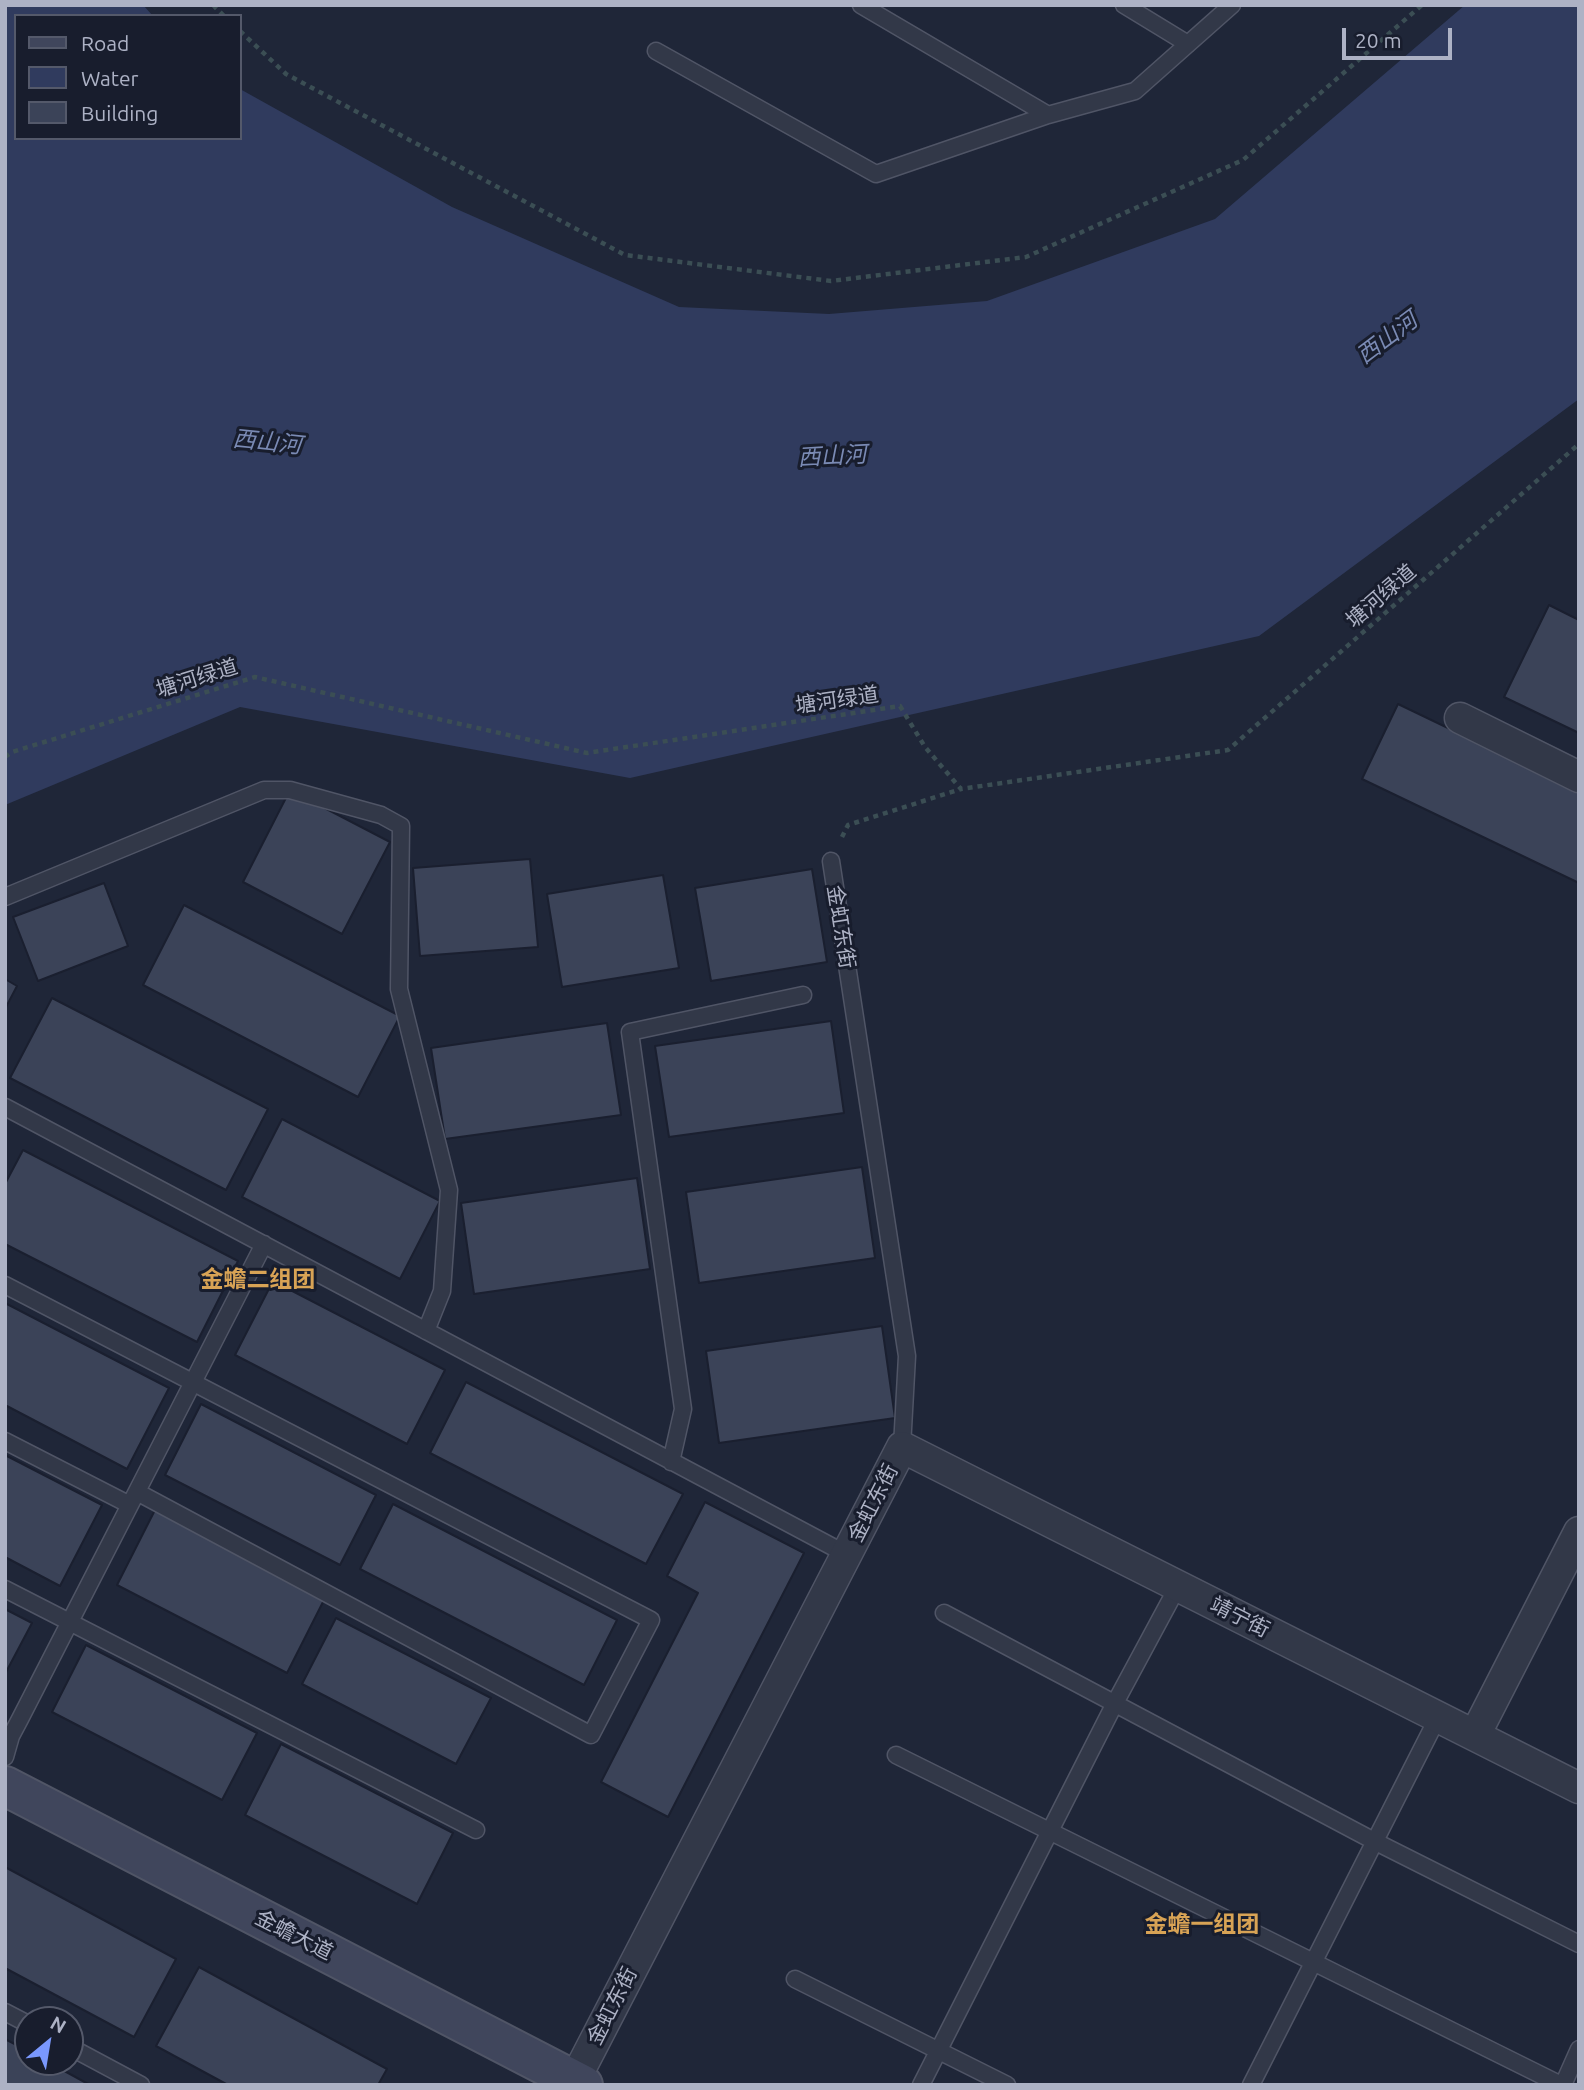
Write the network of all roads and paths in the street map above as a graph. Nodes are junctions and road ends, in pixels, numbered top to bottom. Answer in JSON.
{"nodes":[{"id":1,"x":861,"y":5,"type":"edge"},
{"id":2,"x":1124,"y":5,"type":"edge"},
{"id":3,"x":1232,"y":5,"type":"edge"},
{"id":4,"x":888,"y":12,"type":"edge"},
{"id":5,"x":1188,"y":44,"type":"junction"},
{"id":6,"x":656,"y":51,"type":"dead end"},
{"id":7,"x":1048,"y":115,"type":"junction"},
{"id":8,"x":1579,"y":444,"type":"edge"},
{"id":9,"x":1460,"y":718,"type":"dead end"},
{"id":10,"x":5,"y":757,"type":"edge"},
{"id":11,"x":1579,"y":777,"type":"edge"},
{"id":12,"x":961,"y":789,"type":"junction"},
{"id":13,"x":831,"y":861,"type":"joint"},
{"id":14,"x":5,"y":897,"type":"edge"},
{"id":15,"x":803,"y":995,"type":"dead end"},
{"id":16,"x":5,"y":1107,"type":"edge"},
{"id":17,"x":264,"y":1244,"type":"junction"},
{"id":18,"x":5,"y":1285,"type":"edge"},
{"id":19,"x":426,"y":1331,"type":"junction"},
{"id":20,"x":193,"y":1382,"type":"junction"},
{"id":21,"x":5,"y":1441,"type":"edge"},
{"id":22,"x":902,"y":1447,"type":"junction"},
{"id":23,"x":671,"y":1462,"type":"junction"},
{"id":24,"x":133,"y":1499,"type":"junction"},
{"id":25,"x":1579,"y":1532,"type":"edge"},
{"id":26,"x":846,"y":1555,"type":"junction"},
{"id":27,"x":1178,"y":1586,"type":"junction"},
{"id":28,"x":5,"y":1590,"type":"edge"},
{"id":29,"x":944,"y":1613,"type":"dead end"},
{"id":30,"x":70,"y":1623,"type":"junction"},
{"id":31,"x":1115,"y":1703,"type":"junction"},
{"id":32,"x":13,"y":1715,"type":"edge"},
{"id":33,"x":1438,"y":1717,"type":"junction"},
{"id":34,"x":1475,"y":1735,"type":"junction"},
{"id":35,"x":896,"y":1755,"type":"dead end"},
{"id":36,"x":5,"y":1757,"type":"edge"},
{"id":37,"x":5,"y":1786,"type":"edge"},
{"id":38,"x":1579,"y":1788,"type":"edge"},
{"id":39,"x":476,"y":1830,"type":"dead end"},
{"id":40,"x":1049,"y":1832,"type":"junction"},
{"id":41,"x":1374,"y":1841,"type":"junction"},
{"id":42,"x":1579,"y":1944,"type":"edge"},
{"id":43,"x":1313,"y":1962,"type":"junction"},
{"id":44,"x":795,"y":1979,"type":"dead end"},
{"id":45,"x":1579,"y":2049,"type":"edge"},
{"id":46,"x":938,"y":2051,"type":"junction"},
{"id":47,"x":84,"y":2055,"type":"edge"},
{"id":48,"x":576,"y":2083,"type":"edge"},
{"id":49,"x":138,"y":2084,"type":"edge"},
{"id":50,"x":921,"y":2085,"type":"edge"},
{"id":51,"x":1007,"y":2085,"type":"edge"},
{"id":52,"x":1251,"y":2085,"type":"edge"},
{"id":53,"x":1562,"y":2085,"type":"edge"}],
"edges":[{"from":1,"to":4,"type":"lane"},
{"from":2,"to":5,"type":"lane"},
{"from":3,"to":5,"type":"lane"},
{"from":4,"to":7,"type":"lane"},
{"from":5,"to":7,"type":"lane"},
{"from":6,"to":7,"type":"lane"},
{"from":8,"to":12,"type":"path","name":"塘河绿道"},
{"from":9,"to":11,"type":"street"},
{"from":10,"to":12,"type":"path","name":"塘河绿道"},
{"from":12,"to":13,"type":"path"},
{"from":13,"to":22,"type":"lane","name":"金虹东街"},
{"from":14,"to":19,"type":"lane"},
{"from":15,"to":23,"type":"lane"},
{"from":16,"to":17,"type":"lane"},
{"from":17,"to":19,"type":"lane"},
{"from":17,"to":20,"type":"lane"},
{"from":18,"to":20,"type":"lane"},
{"from":19,"to":23,"type":"lane"},
{"from":20,"to":24,"type":"lane"},
{"from":20,"to":24,"type":"lane"},
{"from":21,"to":24,"type":"lane"},
{"from":22,"to":26,"type":"street","name":"金虹东街"},
{"from":22,"to":27,"type":"street","name":"靖宁街"},
{"from":23,"to":26,"type":"lane"},
{"from":24,"to":30,"type":"lane"},
{"from":25,"to":34,"type":"street"},
{"from":26,"to":48,"type":"street","name":"金虹东街"},
{"from":27,"to":31,"type":"lane"},
{"from":27,"to":33,"type":"street","name":"靖宁街"},
{"from":28,"to":30,"type":"lane"},
{"from":29,"to":31,"type":"lane"},
{"from":30,"to":32,"type":"lane"},
{"from":30,"to":39,"type":"lane"},
{"from":31,"to":40,"type":"lane"},
{"from":31,"to":41,"type":"lane"},
{"from":32,"to":36,"type":"lane"},
{"from":33,"to":34,"type":"street","name":"靖宁街"},
{"from":33,"to":41,"type":"lane"},
{"from":34,"to":38,"type":"street","name":"靖宁街"},
{"from":35,"to":40,"type":"lane"},
{"from":37,"to":48,"type":"street","name":"金蟾大道"},
{"from":40,"to":43,"type":"lane"},
{"from":40,"to":46,"type":"lane"},
{"from":41,"to":42,"type":"lane"},
{"from":41,"to":43,"type":"lane"},
{"from":43,"to":52,"type":"lane"},
{"from":43,"to":53,"type":"lane"},
{"from":44,"to":46,"type":"lane"},
{"from":45,"to":53,"type":"lane"},
{"from":46,"to":50,"type":"lane"},
{"from":46,"to":51,"type":"lane"},
{"from":47,"to":49,"type":"lane"}]}
